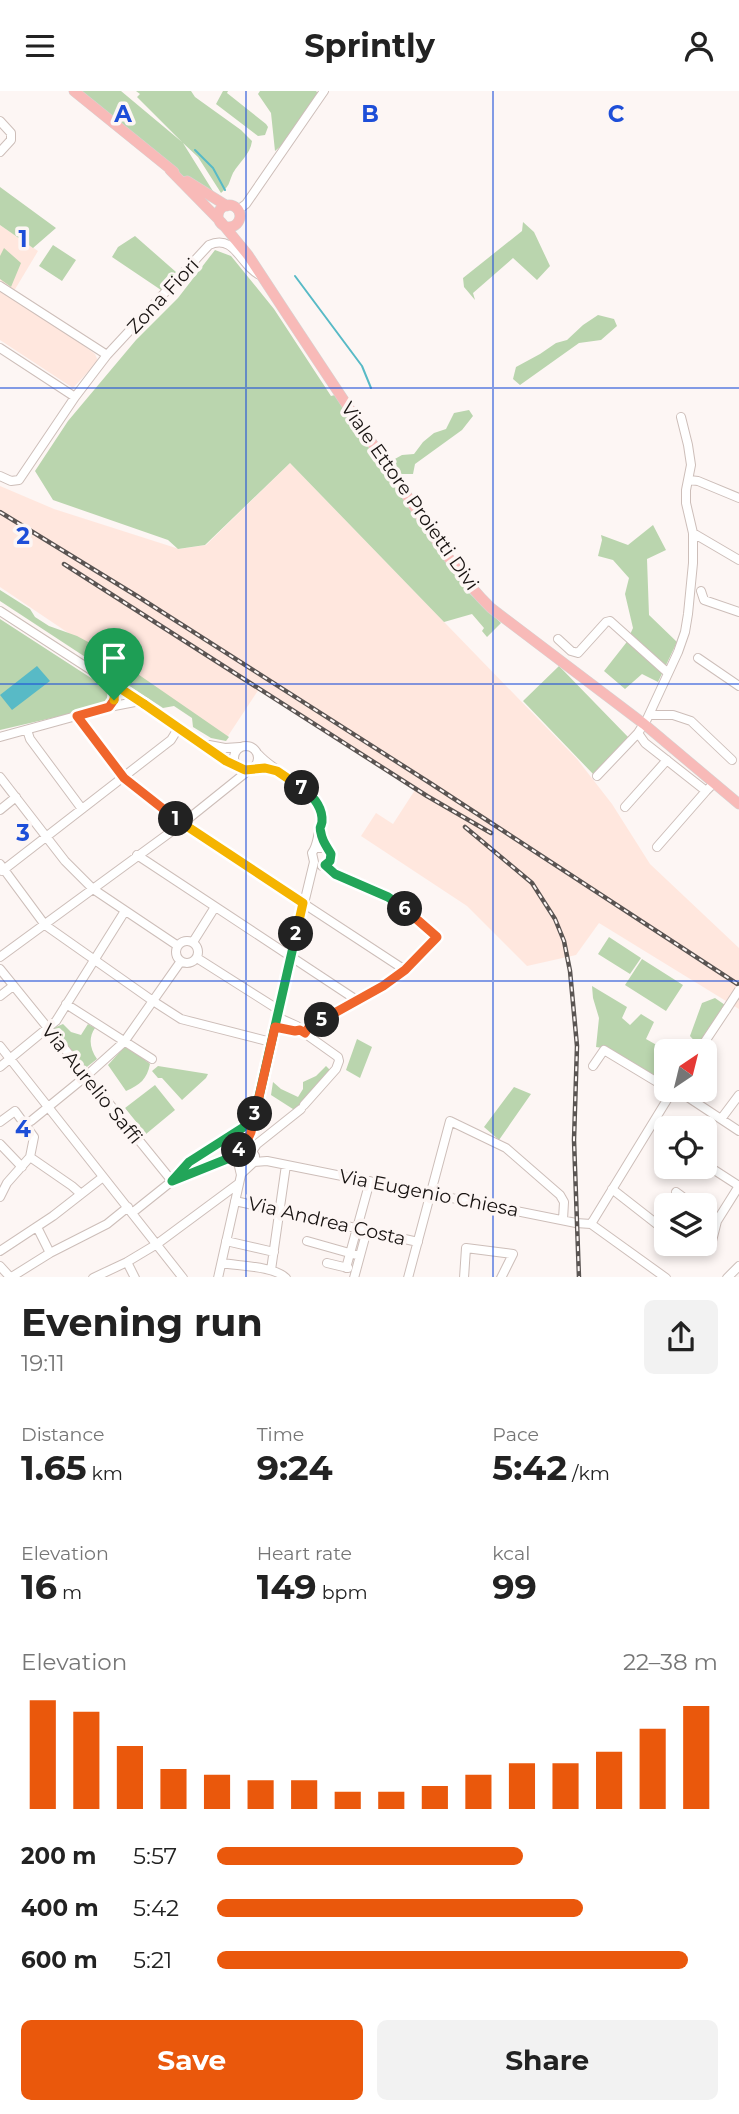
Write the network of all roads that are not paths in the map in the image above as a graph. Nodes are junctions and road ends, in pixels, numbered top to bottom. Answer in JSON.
{"nodes":[{"id":1,"x":74,"y":91,"type":"edge"},
{"id":2,"x":324,"y":91,"type":"edge"},
{"id":3,"x":0,"y":121,"type":"edge"},
{"id":4,"x":0,"y":152,"type":"edge"},
{"id":5,"x":170,"y":170,"type":"junction"},
{"id":6,"x":235,"y":212,"type":"junction"},
{"id":7,"x":221,"y":222,"type":"junction"},
{"id":8,"x":248,"y":255,"type":"junction"},
{"id":9,"x":260,"y":275,"type":"junction"},
{"id":10,"x":0,"y":286,"type":"edge"},
{"id":11,"x":0,"y":348,"type":"edge"},
{"id":12,"x":107,"y":355,"type":"junction"},
{"id":13,"x":75,"y":397,"type":"junction"},
{"id":14,"x":681,"y":417,"type":"dead end"},
{"id":15,"x":0,"y":477,"type":"edge"},
{"id":16,"x":689,"y":480,"type":"junction"},
{"id":17,"x":739,"y":498,"type":"edge"},
{"id":18,"x":693,"y":533,"type":"junction"},
{"id":19,"x":739,"y":560,"type":"edge"},
{"id":20,"x":701,"y":591,"type":"dead end"},
{"id":21,"x":0,"y":611,"type":"edge"},
{"id":22,"x":739,"y":612,"type":"edge"},
{"id":23,"x":558,"y":639,"type":"dead end"},
{"id":24,"x":698,"y":658,"type":"dead end"},
{"id":25,"x":668,"y":673,"type":"junction"},
{"id":26,"x":115,"y":685,"type":"junction"},
{"id":27,"x":739,"y":686,"type":"edge"},
{"id":28,"x":140,"y":701,"type":"junction"},
{"id":29,"x":109,"y":707,"type":"junction"},
{"id":30,"x":77,"y":716,"type":"junction"},
{"id":31,"x":644,"y":724,"type":"junction"},
{"id":32,"x":179,"y":727,"type":"junction"},
{"id":33,"x":27,"y":730,"type":"junction"},
{"id":34,"x":0,"y":737,"type":"edge"},
{"id":35,"x":199,"y":741,"type":"junction"},
{"id":36,"x":240,"y":747,"type":"junction"},
{"id":37,"x":258,"y":754,"type":"junction"},
{"id":38,"x":667,"y":760,"type":"junction"},
{"id":39,"x":732,"y":760,"type":"dead end"},
{"id":40,"x":226,"y":761,"type":"junction"},
{"id":41,"x":237,"y":765,"type":"junction"},
{"id":42,"x":251,"y":769,"type":"junction"},
{"id":43,"x":277,"y":771,"type":"junction"},
{"id":44,"x":597,"y":776,"type":"dead end"},
{"id":45,"x":0,"y":777,"type":"edge"},
{"id":46,"x":124,"y":778,"type":"junction"},
{"id":47,"x":231,"y":784,"type":"junction"},
{"id":48,"x":710,"y":787,"type":"junction"},
{"id":49,"x":16,"y":797,"type":"junction"},
{"id":50,"x":739,"y":804,"type":"edge"},
{"id":51,"x":625,"y":807,"type":"dead end"},
{"id":52,"x":82,"y":809,"type":"junction"},
{"id":53,"x":0,"y":810,"type":"edge"},
{"id":54,"x":183,"y":823,"type":"junction"},
{"id":55,"x":321,"y":825,"type":"junction"},
{"id":56,"x":47,"y":837,"type":"junction"},
{"id":57,"x":657,"y":847,"type":"dead end"},
{"id":58,"x":316,"y":848,"type":"junction"},
{"id":59,"x":327,"y":848,"type":"junction"},
{"id":60,"x":137,"y":855,"type":"junction"},
{"id":61,"x":320,"y":864,"type":"junction"},
{"id":62,"x":1,"y":869,"type":"edge"},
{"id":63,"x":93,"y":889,"type":"junction"},
{"id":64,"x":303,"y":903,"type":"junction"},
{"id":65,"x":215,"y":907,"type":"junction"},
{"id":66,"x":125,"y":911,"type":"junction"},
{"id":67,"x":45,"y":925,"type":"junction"},
{"id":68,"x":193,"y":942,"type":"junction"},
{"id":69,"x":178,"y":946,"type":"junction"},
{"id":70,"x":291,"y":955,"type":"junction"},
{"id":71,"x":0,"y":957,"type":"edge"},
{"id":72,"x":197,"y":958,"type":"junction"},
{"id":73,"x":93,"y":960,"type":"junction"},
{"id":74,"x":181,"y":961,"type":"junction"},
{"id":75,"x":0,"y":969,"type":"edge"},
{"id":76,"x":405,"y":970,"type":"junction"},
{"id":77,"x":13,"y":986,"type":"junction"},
{"id":78,"x":739,"y":990,"type":"edge"},
{"id":79,"x":0,"y":996,"type":"edge"},
{"id":80,"x":153,"y":1001,"type":"junction"},
{"id":81,"x":358,"y":1001,"type":"junction"},
{"id":82,"x":66,"y":1004,"type":"junction"},
{"id":83,"x":277,"y":1018,"type":"junction"},
{"id":84,"x":47,"y":1029,"type":"junction"},
{"id":85,"x":303,"y":1031,"type":"junction"},
{"id":86,"x":707,"y":1039,"type":"edge"},
{"id":87,"x":124,"y":1042,"type":"junction"},
{"id":88,"x":271,"y":1042,"type":"junction"},
{"id":89,"x":0,"y":1046,"type":"edge"},
{"id":90,"x":10,"y":1059,"type":"junction"},
{"id":91,"x":152,"y":1059,"type":"dead end"},
{"id":92,"x":593,"y":1066,"type":"dead end"},
{"id":93,"x":0,"y":1067,"type":"edge"},
{"id":94,"x":85,"y":1077,"type":"junction"},
{"id":95,"x":654,"y":1079,"type":"edge"},
{"id":96,"x":739,"y":1095,"type":"edge"},
{"id":97,"x":664,"y":1103,"type":"edge"},
{"id":98,"x":694,"y":1103,"type":"edge"},
{"id":99,"x":47,"y":1108,"type":"junction"},
{"id":100,"x":254,"y":1115,"type":"junction"},
{"id":101,"x":721,"y":1119,"type":"junction"},
{"id":102,"x":31,"y":1121,"type":"dead end"},
{"id":103,"x":0,"y":1122,"type":"edge"},
{"id":104,"x":739,"y":1131,"type":"edge"},
{"id":105,"x":0,"y":1144,"type":"edge"},
{"id":106,"x":251,"y":1154,"type":"junction"},
{"id":107,"x":30,"y":1157,"type":"junction"},
{"id":108,"x":237,"y":1159,"type":"junction"},
{"id":109,"x":286,"y":1165,"type":"junction"},
{"id":110,"x":22,"y":1167,"type":"junction"},
{"id":111,"x":717,"y":1172,"type":"edge"},
{"id":112,"x":0,"y":1177,"type":"edge"},
{"id":113,"x":103,"y":1177,"type":"junction"},
{"id":114,"x":239,"y":1180,"type":"junction"},
{"id":115,"x":172,"y":1181,"type":"junction"},
{"id":116,"x":370,"y":1181,"type":"junction"},
{"id":117,"x":7,"y":1183,"type":"junction"},
{"id":118,"x":739,"y":1186,"type":"edge"},
{"id":119,"x":611,"y":1189,"type":"junction"},
{"id":120,"x":431,"y":1193,"type":"junction"},
{"id":121,"x":81,"y":1194,"type":"junction"},
{"id":122,"x":0,"y":1197,"type":"edge"},
{"id":123,"x":235,"y":1201,"type":"junction"},
{"id":124,"x":130,"y":1210,"type":"junction"},
{"id":125,"x":279,"y":1210,"type":"junction"},
{"id":126,"x":563,"y":1220,"type":"junction"},
{"id":127,"x":717,"y":1221,"type":"edge"},
{"id":128,"x":654,"y":1222,"type":"edge"},
{"id":129,"x":590,"y":1224,"type":"junction"},
{"id":130,"x":37,"y":1227,"type":"junction"},
{"id":131,"x":357,"y":1228,"type":"junction"},
{"id":132,"x":367,"y":1230,"type":"junction"},
{"id":133,"x":226,"y":1241,"type":"junction"},
{"id":134,"x":307,"y":1241,"type":"dead end"},
{"id":135,"x":418,"y":1242,"type":"junction"},
{"id":136,"x":156,"y":1244,"type":"junction"},
{"id":137,"x":0,"y":1251,"type":"edge"},
{"id":138,"x":274,"y":1252,"type":"junction"},
{"id":139,"x":50,"y":1253,"type":"junction"},
{"id":140,"x":350,"y":1253,"type":"junction"},
{"id":141,"x":360,"y":1256,"type":"junction"},
{"id":142,"x":127,"y":1262,"type":"junction"},
{"id":143,"x":222,"y":1263,"type":"junction"},
{"id":144,"x":327,"y":1263,"type":"dead end"},
{"id":145,"x":0,"y":1266,"type":"edge"},
{"id":146,"x":739,"y":1266,"type":"edge"},
{"id":147,"x":346,"y":1268,"type":"junction"},
{"id":148,"x":271,"y":1270,"type":"junction"},
{"id":149,"x":15,"y":1276,"type":"edge"},
{"id":150,"x":179,"y":1276,"type":"edge"},
{"id":151,"x":354,"y":1276,"type":"edge"},
{"id":152,"x":96,"y":1277,"type":"edge"},
{"id":153,"x":135,"y":1277,"type":"edge"},
{"id":154,"x":218,"y":1277,"type":"edge"},
{"id":155,"x":286,"y":1277,"type":"edge"},
{"id":156,"x":408,"y":1277,"type":"edge"},
{"id":157,"x":464,"y":1277,"type":"edge"},
{"id":158,"x":501,"y":1277,"type":"edge"},
{"id":159,"x":666,"y":1277,"type":"edge"},
{"id":160,"x":727,"y":1277,"type":"edge"}],
"edges":[{"from":1,"to":5,"type":"main road","name":"Viale Ettore Proietti Divi"},
{"from":2,"to":6,"type":"street"},
{"from":3,"to":4,"type":"street"},
{"from":5,"to":6,"type":"main road","name":"Viale Ettore Proietti Divi"},
{"from":5,"to":7,"type":"main road","name":"Viale Ettore Proietti Divi"},
{"from":6,"to":7,"type":"main road"},
{"from":6,"to":7,"type":"main road"},
{"from":6,"to":8,"type":"main road","name":"Viale Ettore Proietti Divi"},
{"from":7,"to":8,"type":"main road","name":"Viale Ettore Proietti Divi"},
{"from":8,"to":9,"type":"main road","name":"Viale Ettore Proietti Divi"},
{"from":9,"to":12,"type":"street","name":"Zona Fiori"},
{"from":9,"to":31,"type":"main road","name":"Viale Ettore Proietti Divi"},
{"from":10,"to":12,"type":"street"},
{"from":11,"to":13,"type":"street"},
{"from":12,"to":13,"type":"street","name":"Zona Fiori"},
{"from":13,"to":15,"type":"street","name":"Zona Fiori"},
{"from":14,"to":16,"type":"street"},
{"from":16,"to":17,"type":"street"},
{"from":16,"to":18,"type":"street"},
{"from":18,"to":19,"type":"street"},
{"from":18,"to":25,"type":"street"},
{"from":20,"to":22,"type":"street"},
{"from":21,"to":26,"type":"street"},
{"from":23,"to":25,"type":"street"},
{"from":24,"to":27,"type":"street"},
{"from":25,"to":31,"type":"street"},
{"from":26,"to":28,"type":"street"},
{"from":26,"to":29,"type":"street"},
{"from":28,"to":29,"type":"street"},
{"from":28,"to":32,"type":"street"},
{"from":29,"to":30,"type":"street"},
{"from":30,"to":33,"type":"street"},
{"from":30,"to":46,"type":"street"},
{"from":31,"to":38,"type":"street","name":"Viale Ettore Proietti Divi"},
{"from":31,"to":39,"type":"street"},
{"from":31,"to":44,"type":"street"},
{"from":31,"to":48,"type":"main road","name":"Viale Ettore Proietti Divi"},
{"from":32,"to":35,"type":"street"},
{"from":32,"to":46,"type":"street"},
{"from":33,"to":34,"type":"street"},
{"from":33,"to":52,"type":"street"},
{"from":35,"to":36,"type":"street"},
{"from":35,"to":40,"type":"street"},
{"from":36,"to":37,"type":"street"},
{"from":36,"to":41,"type":"street"},
{"from":37,"to":42,"type":"street"},
{"from":37,"to":43,"type":"street"},
{"from":38,"to":48,"type":"street","name":"Viale Ettore Proietti Divi"},
{"from":38,"to":51,"type":"street"},
{"from":40,"to":41,"type":"street"},
{"from":40,"to":47,"type":"street"},
{"from":41,"to":42,"type":"street"},
{"from":42,"to":43,"type":"street"},
{"from":42,"to":47,"type":"street"},
{"from":43,"to":55,"type":"street"},
{"from":45,"to":49,"type":"street"},
{"from":46,"to":52,"type":"street"},
{"from":46,"to":54,"type":"street"},
{"from":47,"to":54,"type":"street"},
{"from":48,"to":50,"type":"main road","name":"Viale Ettore Proietti Divi"},
{"from":48,"to":57,"type":"street"},
{"from":49,"to":53,"type":"street"},
{"from":49,"to":56,"type":"street"},
{"from":52,"to":56,"type":"street"},
{"from":54,"to":60,"type":"street"},
{"from":54,"to":64,"type":"street"},
{"from":55,"to":58,"type":"street"},
{"from":55,"to":59,"type":"street"},
{"from":56,"to":62,"type":"street"},
{"from":56,"to":63,"type":"street"},
{"from":58,"to":59,"type":"street"},
{"from":58,"to":61,"type":"street"},
{"from":59,"to":61,"type":"street"},
{"from":60,"to":63,"type":"street"},
{"from":60,"to":65,"type":"street"},
{"from":61,"to":64,"type":"street"},
{"from":61,"to":76,"type":"street"},
{"from":62,"to":67,"type":"street"},
{"from":63,"to":66,"type":"street"},
{"from":63,"to":67,"type":"street"},
{"from":64,"to":70,"type":"street"},
{"from":64,"to":76,"type":"street"},
{"from":65,"to":68,"type":"street"},
{"from":65,"to":70,"type":"street"},
{"from":66,"to":69,"type":"street"},
{"from":66,"to":73,"type":"street"},
{"from":67,"to":71,"type":"street"},
{"from":67,"to":73,"type":"street"},
{"from":68,"to":69,"type":"street"},
{"from":68,"to":72,"type":"street"},
{"from":69,"to":74,"type":"street"},
{"from":70,"to":81,"type":"street"},
{"from":70,"to":83,"type":"street"},
{"from":72,"to":74,"type":"street"},
{"from":72,"to":83,"type":"street"},
{"from":73,"to":80,"type":"street"},
{"from":73,"to":82,"type":"street"},
{"from":74,"to":80,"type":"street"},
{"from":75,"to":77,"type":"street","name":"Via Aurelio Saffi"},
{"from":76,"to":81,"type":"street"},
{"from":77,"to":79,"type":"street"},
{"from":77,"to":84,"type":"street","name":"Via Aurelio Saffi"},
{"from":78,"to":86,"type":"street","bridge":true},
{"from":80,"to":87,"type":"street"},
{"from":80,"to":88,"type":"street"},
{"from":81,"to":85,"type":"street"},
{"from":82,"to":84,"type":"street"},
{"from":82,"to":87,"type":"street"},
{"from":83,"to":85,"type":"street"},
{"from":83,"to":88,"type":"street"},
{"from":84,"to":90,"type":"street"},
{"from":84,"to":94,"type":"street","name":"Via Aurelio Saffi"},
{"from":85,"to":106,"type":"street"},
{"from":87,"to":91,"type":"street"},
{"from":87,"to":94,"type":"street"},
{"from":88,"to":100,"type":"street"},
{"from":89,"to":90,"type":"street"},
{"from":90,"to":93,"type":"street"},
{"from":90,"to":99,"type":"street"},
{"from":92,"to":95,"type":"street"},
{"from":94,"to":99,"type":"street"},
{"from":94,"to":115,"type":"street","name":"Via Aurelio Saffi"},
{"from":96,"to":101,"type":"street"},
{"from":97,"to":119,"type":"street"},
{"from":98,"to":101,"type":"street"},
{"from":99,"to":102,"type":"street"},
{"from":99,"to":113,"type":"street"},
{"from":100,"to":106,"type":"street"},
{"from":100,"to":115,"type":"street"},
{"from":101,"to":104,"type":"street"},
{"from":103,"to":107,"type":"street"},
{"from":105,"to":110,"type":"street"},
{"from":106,"to":108,"type":"street"},
{"from":106,"to":108,"type":"street","name":"Via Eugenio Chiesa"},
{"from":106,"to":109,"type":"street","name":"Via Eugenio Chiesa"},
{"from":106,"to":114,"type":"street"},
{"from":107,"to":110,"type":"street"},
{"from":107,"to":121,"type":"street"},
{"from":108,"to":114,"type":"street"},
{"from":108,"to":115,"type":"street"},
{"from":109,"to":116,"type":"street","name":"Via Eugenio Chiesa"},
{"from":109,"to":125,"type":"street"},
{"from":110,"to":117,"type":"street"},
{"from":111,"to":118,"type":"street"},
{"from":112,"to":117,"type":"street"},
{"from":113,"to":121,"type":"street"},
{"from":113,"to":124,"type":"street"},
{"from":114,"to":123,"type":"street"},
{"from":114,"to":136,"type":"street"},
{"from":115,"to":124,"type":"street"},
{"from":116,"to":120,"type":"street","name":"Via Eugenio Chiesa"},
{"from":116,"to":131,"type":"street"},
{"from":117,"to":122,"type":"street"},
{"from":118,"to":127,"type":"street"},
{"from":119,"to":128,"type":"street"},
{"from":119,"to":129,"type":"street"},
{"from":120,"to":126,"type":"street","name":"Via Eugenio Chiesa"},
{"from":120,"to":126,"type":"street"},
{"from":120,"to":135,"type":"street"},
{"from":121,"to":130,"type":"street"},
{"from":123,"to":125,"type":"street","name":"Via Andrea Costa"},
{"from":123,"to":133,"type":"street"},
{"from":124,"to":136,"type":"street"},
{"from":124,"to":139,"type":"street"},
{"from":125,"to":131,"type":"street","name":"Via Andrea Costa"},
{"from":125,"to":138,"type":"street"},
{"from":126,"to":129,"type":"street","name":"Via Eugenio Chiesa"},
{"from":129,"to":159,"type":"street"},
{"from":130,"to":137,"type":"street"},
{"from":130,"to":139,"type":"street"},
{"from":131,"to":132,"type":"street","name":"Via Andrea Costa"},
{"from":131,"to":140,"type":"street"},
{"from":132,"to":135,"type":"street","name":"Via Andrea Costa"},
{"from":132,"to":141,"type":"street"},
{"from":133,"to":138,"type":"street"},
{"from":133,"to":143,"type":"street"},
{"from":134,"to":140,"type":"street"},
{"from":135,"to":156,"type":"street"},
{"from":136,"to":142,"type":"street"},
{"from":136,"to":150,"type":"street"},
{"from":138,"to":148,"type":"street"},
{"from":139,"to":149,"type":"street"},
{"from":140,"to":141,"type":"street"},
{"from":140,"to":147,"type":"street"},
{"from":141,"to":151,"type":"street"},
{"from":142,"to":152,"type":"street"},
{"from":142,"to":153,"type":"street"},
{"from":143,"to":148,"type":"street"},
{"from":143,"to":154,"type":"street"},
{"from":144,"to":147,"type":"street"},
{"from":145,"to":149,"type":"street"},
{"from":146,"to":160,"type":"street"},
{"from":147,"to":151,"type":"street"},
{"from":148,"to":155,"type":"street"},
{"from":157,"to":158,"type":"street"}]}
